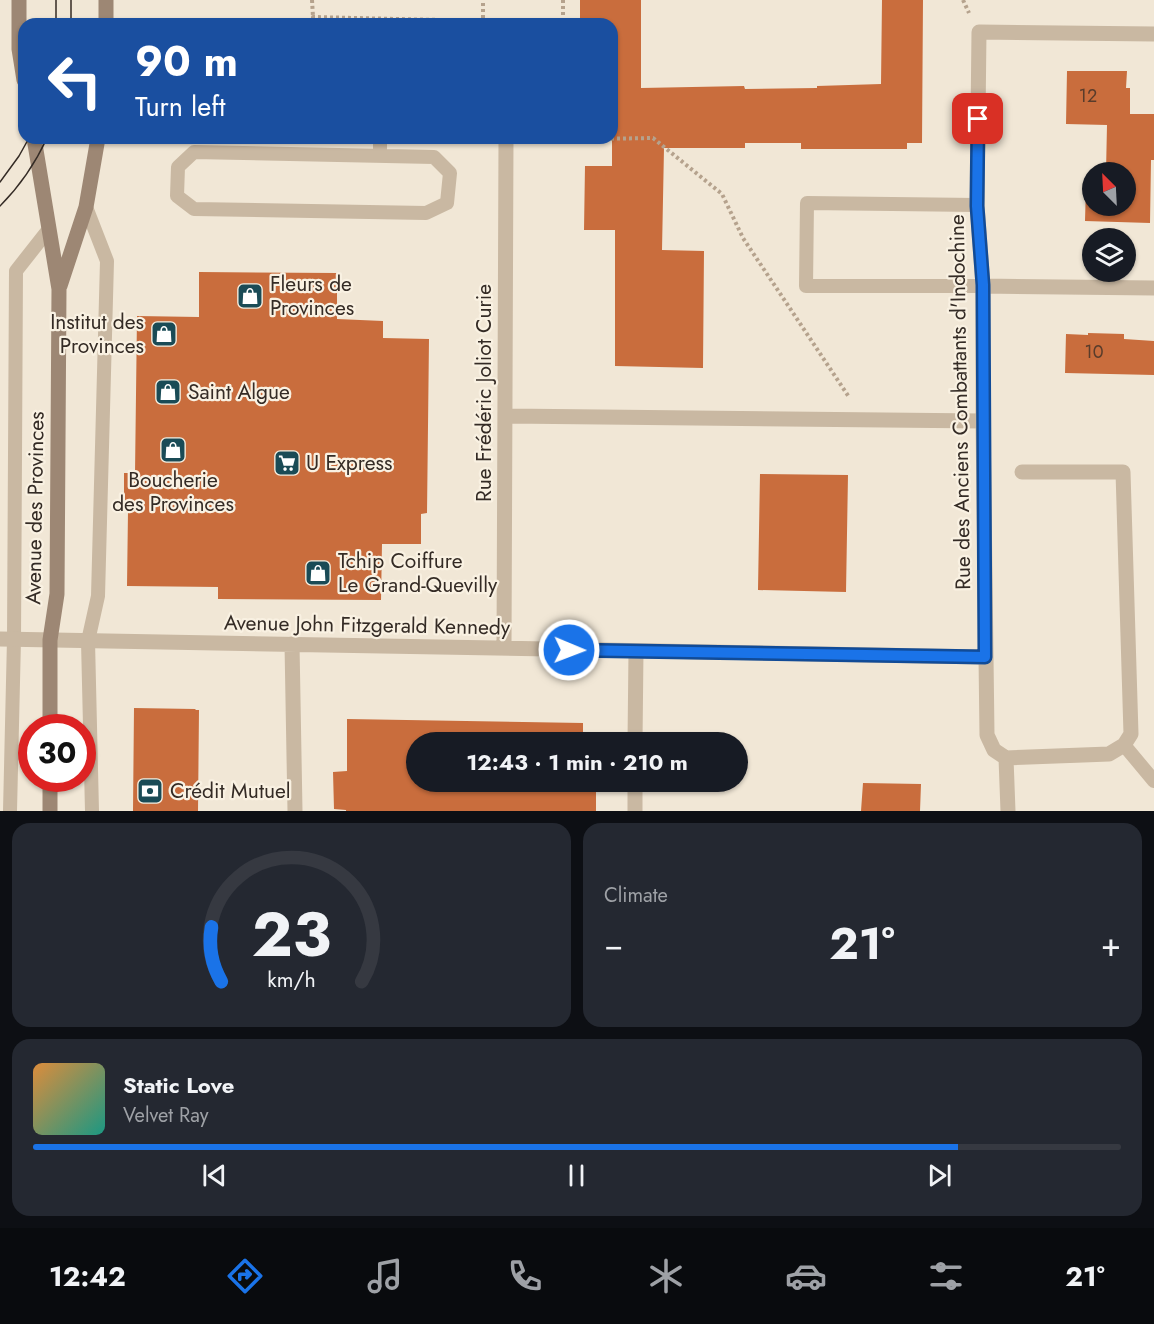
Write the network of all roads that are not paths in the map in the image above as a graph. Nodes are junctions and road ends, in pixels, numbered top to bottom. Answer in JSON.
{"nodes":[{"id":1,"x":19,"y":0,"type":"edge"},
{"id":2,"x":106,"y":0,"type":"edge"},
{"id":3,"x":19,"y":18,"type":"edge"},
{"id":4,"x":106,"y":18,"type":"edge"},
{"id":5,"x":1154,"y":34,"type":"edge"},
{"id":6,"x":35,"y":144,"type":"edge"},
{"id":7,"x":97,"y":144,"type":"edge"},
{"id":8,"x":200,"y":144,"type":"edge"},
{"id":9,"x":380,"y":144,"type":"edge"},
{"id":10,"x":506,"y":144,"type":"edge"},
{"id":11,"x":200,"y":153,"type":"junction"},
{"id":12,"x":380,"y":155,"type":"junction"},
{"id":13,"x":977,"y":206,"type":"junction"},
{"id":14,"x":86,"y":207,"type":"junction"},
{"id":15,"x":49,"y":229,"type":"junction"},
{"id":16,"x":983,"y":285,"type":"junction"},
{"id":17,"x":1154,"y":288,"type":"edge"},
{"id":18,"x":59,"y":289,"type":"junction"},
{"id":19,"x":505,"y":416,"type":"junction"},
{"id":20,"x":983,"y":421,"type":"junction"},
{"id":21,"x":1022,"y":472,"type":"dead end"},
{"id":22,"x":7,"y":639,"type":"edge"},
{"id":23,"x":51,"y":640,"type":"junction"},
{"id":24,"x":88,"y":641,"type":"junction"},
{"id":25,"x":292,"y":644,"type":"junction"},
{"id":26,"x":504,"y":648,"type":"junction"},
{"id":27,"x":636,"y":651,"type":"junction"},
{"id":28,"x":985,"y":657,"type":"junction"},
{"id":29,"x":50,"y":714,"type":"edge"},
{"id":30,"x":635,"y":732,"type":"edge"},
{"id":31,"x":1124,"y":745,"type":"junction"},
{"id":32,"x":1006,"y":758,"type":"junction"},
{"id":33,"x":1154,"y":781,"type":"edge"},
{"id":34,"x":50,"y":792,"type":"edge"},
{"id":35,"x":635,"y":792,"type":"edge"},
{"id":36,"x":10,"y":811,"type":"edge"},
{"id":37,"x":50,"y":811,"type":"edge"},
{"id":38,"x":92,"y":811,"type":"edge"},
{"id":39,"x":295,"y":811,"type":"edge"},
{"id":40,"x":635,"y":811,"type":"edge"},
{"id":41,"x":1008,"y":811,"type":"edge"}],
"edges":[{"from":1,"to":3,"type":"street"},
{"from":2,"to":4,"type":"street"},
{"from":5,"to":13,"type":"street","name":"Rue des Anciens Combattants d'Indochine"},
{"from":6,"to":15,"type":"street","name":"Avenue des Provinces"},
{"from":7,"to":14,"type":"street","name":"Avenue des Provinces"},
{"from":8,"to":11,"type":"lane"},
{"from":9,"to":12,"type":"lane"},
{"from":10,"to":19,"type":"street","name":"Rue Frédéric Joliot Curie"},
{"from":11,"to":12,"type":"lane"},
{"from":11,"to":12,"type":"lane"},
{"from":13,"to":16,"type":"street","name":"Rue des Anciens Combattants d'Indochine"},
{"from":13,"to":16,"type":"lane"},
{"from":14,"to":18,"type":"street","name":"Avenue des Provinces"},
{"from":14,"to":24,"type":"lane"},
{"from":15,"to":18,"type":"street","name":"Avenue des Provinces"},
{"from":15,"to":22,"type":"lane"},
{"from":16,"to":17,"type":"street"},
{"from":16,"to":20,"type":"street","name":"Rue des Anciens Combattants d'Indochine"},
{"from":18,"to":23,"type":"street","name":"Avenue des Provinces"},
{"from":19,"to":20,"type":"street"},
{"from":19,"to":26,"type":"street","name":"Rue Frédéric Joliot Curie"},
{"from":20,"to":28,"type":"street","name":"Rue des Anciens Combattants d'Indochine"},
{"from":21,"to":31,"type":"street"},
{"from":22,"to":23,"type":"street","name":"Avenue John Fitzgerald Kennedy"},
{"from":22,"to":36,"type":"lane"},
{"from":23,"to":24,"type":"street","name":"Avenue John Fitzgerald Kennedy"},
{"from":23,"to":29,"type":"street","name":"Avenue des Provinces"},
{"from":24,"to":25,"type":"street","name":"Avenue John Fitzgerald Kennedy"},
{"from":24,"to":38,"type":"lane"},
{"from":25,"to":26,"type":"street","name":"Avenue John Fitzgerald Kennedy"},
{"from":25,"to":39,"type":"street"},
{"from":26,"to":27,"type":"street","name":"Avenue John Fitzgerald Kennedy"},
{"from":27,"to":28,"type":"street","name":"Avenue John Fitzgerald Kennedy"},
{"from":27,"to":30,"type":"street"},
{"from":28,"to":32,"type":"street","name":"Rue des Anciens Combattants d'Indochine"},
{"from":31,"to":32,"type":"street"},
{"from":31,"to":33,"type":"lane"},
{"from":32,"to":41,"type":"street"},
{"from":34,"to":37,"type":"street"},
{"from":35,"to":40,"type":"street"}]}
